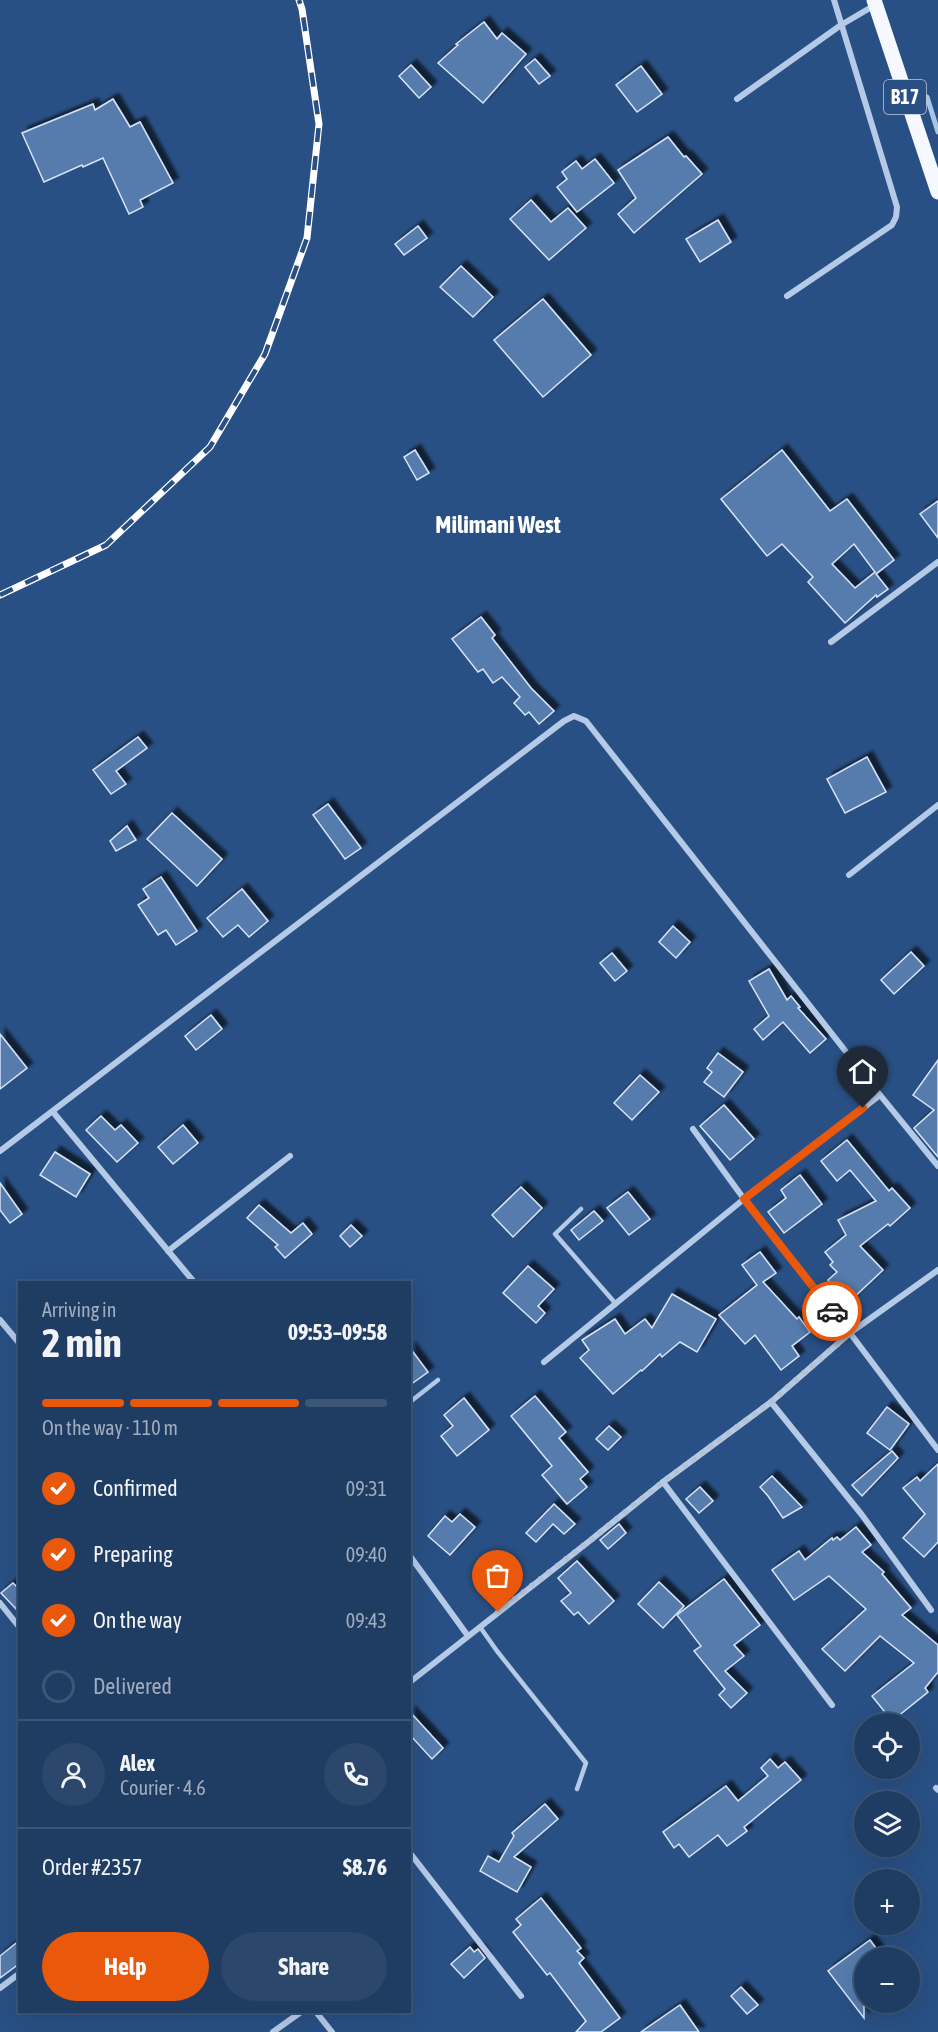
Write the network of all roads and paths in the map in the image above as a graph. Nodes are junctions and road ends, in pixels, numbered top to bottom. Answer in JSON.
{"nodes":[{"id":1,"x":834,"y":0,"type":"edge"},
{"id":2,"x":875,"y":2,"type":"edge"},
{"id":3,"x":841,"y":25,"type":"junction"},
{"id":4,"x":737,"y":99,"type":"dead end"},
{"id":5,"x":938,"y":192,"type":"edge"},
{"id":6,"x":787,"y":296,"type":"dead end"},
{"id":7,"x":938,"y":562,"type":"edge"},
{"id":8,"x":831,"y":642,"type":"dead end"},
{"id":9,"x":938,"y":805,"type":"edge"},
{"id":10,"x":849,"y":875,"type":"dead end"},
{"id":11,"x":880,"y":1095,"type":"junction"},
{"id":12,"x":53,"y":1112,"type":"junction"},
{"id":13,"x":693,"y":1129,"type":"dead end"},
{"id":14,"x":0,"y":1151,"type":"edge"},
{"id":15,"x":290,"y":1156,"type":"dead end"},
{"id":16,"x":938,"y":1166,"type":"edge"},
{"id":17,"x":744,"y":1199,"type":"junction"},
{"id":18,"x":581,"y":1209,"type":"dead end"},
{"id":19,"x":168,"y":1251,"type":"junction"},
{"id":20,"x":938,"y":1270,"type":"edge"},
{"id":21,"x":193,"y":1281,"type":"edge"},
{"id":22,"x":616,"y":1304,"type":"junction"},
{"id":23,"x":0,"y":1320,"type":"edge"},
{"id":24,"x":850,"y":1333,"type":"junction"},
{"id":25,"x":18,"y":1342,"type":"edge"},
{"id":26,"x":544,"y":1362,"type":"dead end"},
{"id":27,"x":438,"y":1380,"type":"dead end"},
{"id":28,"x":411,"y":1401,"type":"edge"},
{"id":29,"x":771,"y":1402,"type":"junction"},
{"id":30,"x":938,"y":1450,"type":"edge"},
{"id":31,"x":663,"y":1482,"type":"junction"},
{"id":32,"x":411,"y":1557,"type":"edge"},
{"id":33,"x":0,"y":1603,"type":"edge"},
{"id":34,"x":931,"y":1610,"type":"dead end"},
{"id":35,"x":18,"y":1626,"type":"edge"},
{"id":36,"x":480,"y":1626,"type":"junction"},
{"id":37,"x":468,"y":1636,"type":"junction"},
{"id":38,"x":411,"y":1681,"type":"edge"},
{"id":39,"x":832,"y":1705,"type":"dead end"},
{"id":40,"x":577,"y":1789,"type":"dead end"},
{"id":41,"x":411,"y":1854,"type":"edge"},
{"id":42,"x":18,"y":1974,"type":"edge"},
{"id":43,"x":0,"y":1988,"type":"edge"},
{"id":44,"x":521,"y":1996,"type":"dead end"},
{"id":45,"x":300,"y":2013,"type":"edge"},
{"id":46,"x":317,"y":2013,"type":"edge"},
{"id":47,"x":273,"y":2032,"type":"edge"},
{"id":48,"x":332,"y":2032,"type":"edge"}],
"edges":[{"from":1,"to":3,"type":"street"},
{"from":2,"to":3,"type":"street"},
{"from":2,"to":5,"type":"main road","number":"B17"},
{"from":3,"to":4,"type":"street"},
{"from":3,"to":6,"type":"street"},
{"from":7,"to":8,"type":"street"},
{"from":9,"to":10,"type":"street"},
{"from":11,"to":12,"type":"street"},
{"from":11,"to":16,"type":"street"},
{"from":11,"to":17,"type":"street"},
{"from":12,"to":14,"type":"street"},
{"from":12,"to":19,"type":"street"},
{"from":13,"to":17,"type":"street"},
{"from":15,"to":19,"type":"street"},
{"from":17,"to":22,"type":"street"},
{"from":17,"to":24,"type":"street"},
{"from":18,"to":22,"type":"lane"},
{"from":19,"to":21,"type":"street"},
{"from":20,"to":24,"type":"street"},
{"from":22,"to":26,"type":"street"},
{"from":23,"to":25,"type":"street"},
{"from":24,"to":29,"type":"street"},
{"from":24,"to":30,"type":"street"},
{"from":27,"to":28,"type":"lane"},
{"from":29,"to":31,"type":"street"},
{"from":29,"to":34,"type":"street"},
{"from":31,"to":36,"type":"street"},
{"from":31,"to":39,"type":"street"},
{"from":32,"to":37,"type":"street"},
{"from":33,"to":35,"type":"street"},
{"from":36,"to":37,"type":"street"},
{"from":36,"to":40,"type":"lane"},
{"from":37,"to":38,"type":"street"},
{"from":41,"to":44,"type":"street"},
{"from":42,"to":43,"type":"street"},
{"from":45,"to":47,"type":"street"},
{"from":46,"to":48,"type":"street"}]}
